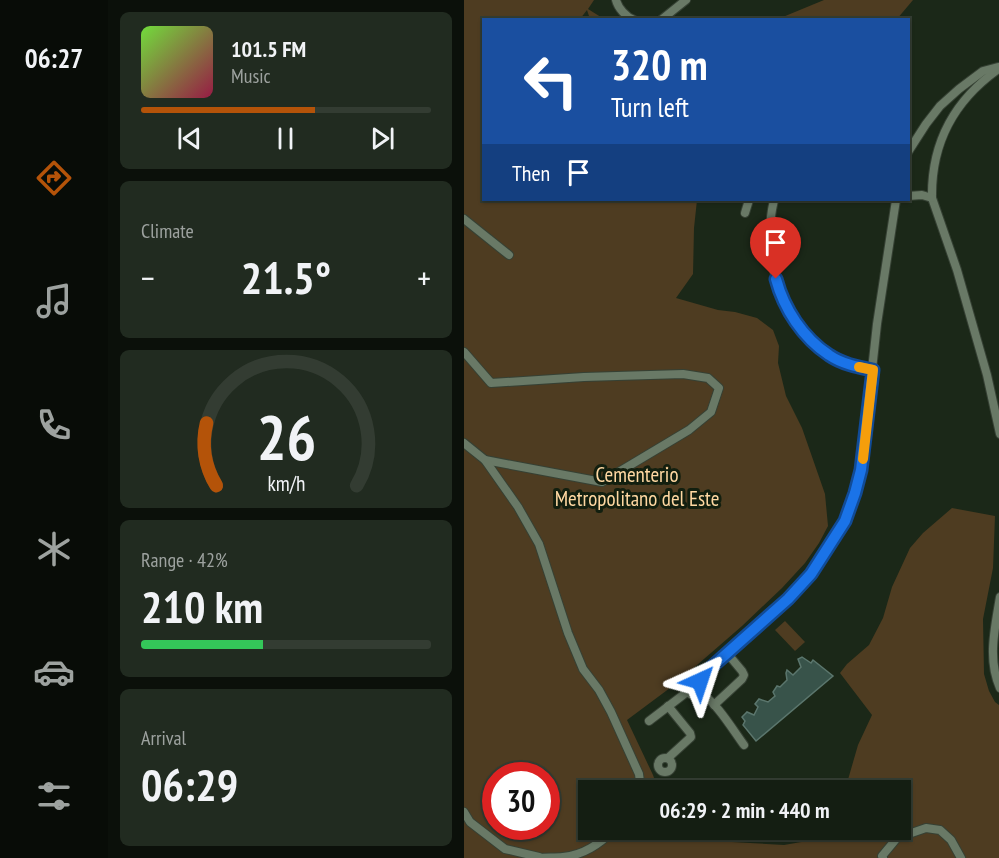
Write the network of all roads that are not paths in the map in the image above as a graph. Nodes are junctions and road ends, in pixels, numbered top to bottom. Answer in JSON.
{"nodes":[{"id":1,"x":616,"y":0,"type":"edge"},
{"id":2,"x":686,"y":0,"type":"edge"},
{"id":3,"x":630,"y":18,"type":"edge"},
{"id":4,"x":664,"y":18,"type":"edge"},
{"id":5,"x":1000,"y":68,"type":"edge"},
{"id":6,"x":910,"y":149,"type":"edge"},
{"id":7,"x":910,"y":196,"type":"edge"},
{"id":8,"x":932,"y":198,"type":"junction"},
{"id":9,"x":749,"y":201,"type":"edge"},
{"id":10,"x":774,"y":201,"type":"edge"},
{"id":11,"x":897,"y":201,"type":"edge"},
{"id":12,"x":745,"y":213,"type":"dead end"},
{"id":13,"x":464,"y":219,"type":"edge"},
{"id":14,"x":509,"y":255,"type":"dead end"},
{"id":15,"x":464,"y":352,"type":"edge"},
{"id":16,"x":873,"y":370,"type":"junction"},
{"id":17,"x":1000,"y":434,"type":"edge"},
{"id":18,"x":464,"y":443,"type":"edge"},
{"id":19,"x":485,"y":460,"type":"junction"},
{"id":20,"x":1000,"y":597,"type":"edge"},
{"id":21,"x":727,"y":653,"type":"junction"},
{"id":22,"x":697,"y":680,"type":"junction"},
{"id":23,"x":1000,"y":688,"type":"edge"},
{"id":24,"x":688,"y":692,"type":"junction"},
{"id":25,"x":700,"y":693,"type":"junction"},
{"id":26,"x":714,"y":705,"type":"junction"},
{"id":27,"x":668,"y":706,"type":"junction"},
{"id":28,"x":649,"y":721,"type":"dead end"},
{"id":29,"x":744,"y":745,"type":"dead end"},
{"id":30,"x":668,"y":758,"type":"dead end"},
{"id":31,"x":640,"y":780,"type":"edge"},
{"id":32,"x":464,"y":812,"type":"edge"},
{"id":33,"x":603,"y":840,"type":"edge"},
{"id":34,"x":539,"y":858,"type":"edge"},
{"id":35,"x":883,"y":858,"type":"edge"},
{"id":36,"x":961,"y":858,"type":"edge"}],
"edges":[{"from":1,"to":3,"type":"street"},
{"from":2,"to":4,"type":"street"},
{"from":5,"to":6,"type":"street"},
{"from":5,"to":8,"type":"street"},
{"from":7,"to":8,"type":"street"},
{"from":8,"to":17,"type":"street"},
{"from":9,"to":12,"type":"street"},
{"from":10,"to":16,"type":"street"},
{"from":11,"to":16,"type":"street"},
{"from":13,"to":14,"type":"street"},
{"from":15,"to":19,"type":"street"},
{"from":16,"to":21,"type":"street"},
{"from":18,"to":19,"type":"street"},
{"from":19,"to":31,"type":"street"},
{"from":20,"to":23,"type":"street"},
{"from":21,"to":22,"type":"street"},
{"from":21,"to":26,"type":"street"},
{"from":22,"to":24,"type":"street"},
{"from":22,"to":25,"type":"street"},
{"from":24,"to":25,"type":"street"},
{"from":24,"to":27,"type":"street"},
{"from":25,"to":26,"type":"street"},
{"from":26,"to":29,"type":"street"},
{"from":27,"to":28,"type":"street"},
{"from":27,"to":30,"type":"street"},
{"from":32,"to":34,"type":"street"},
{"from":33,"to":34,"type":"street"},
{"from":35,"to":36,"type":"street"}]}
